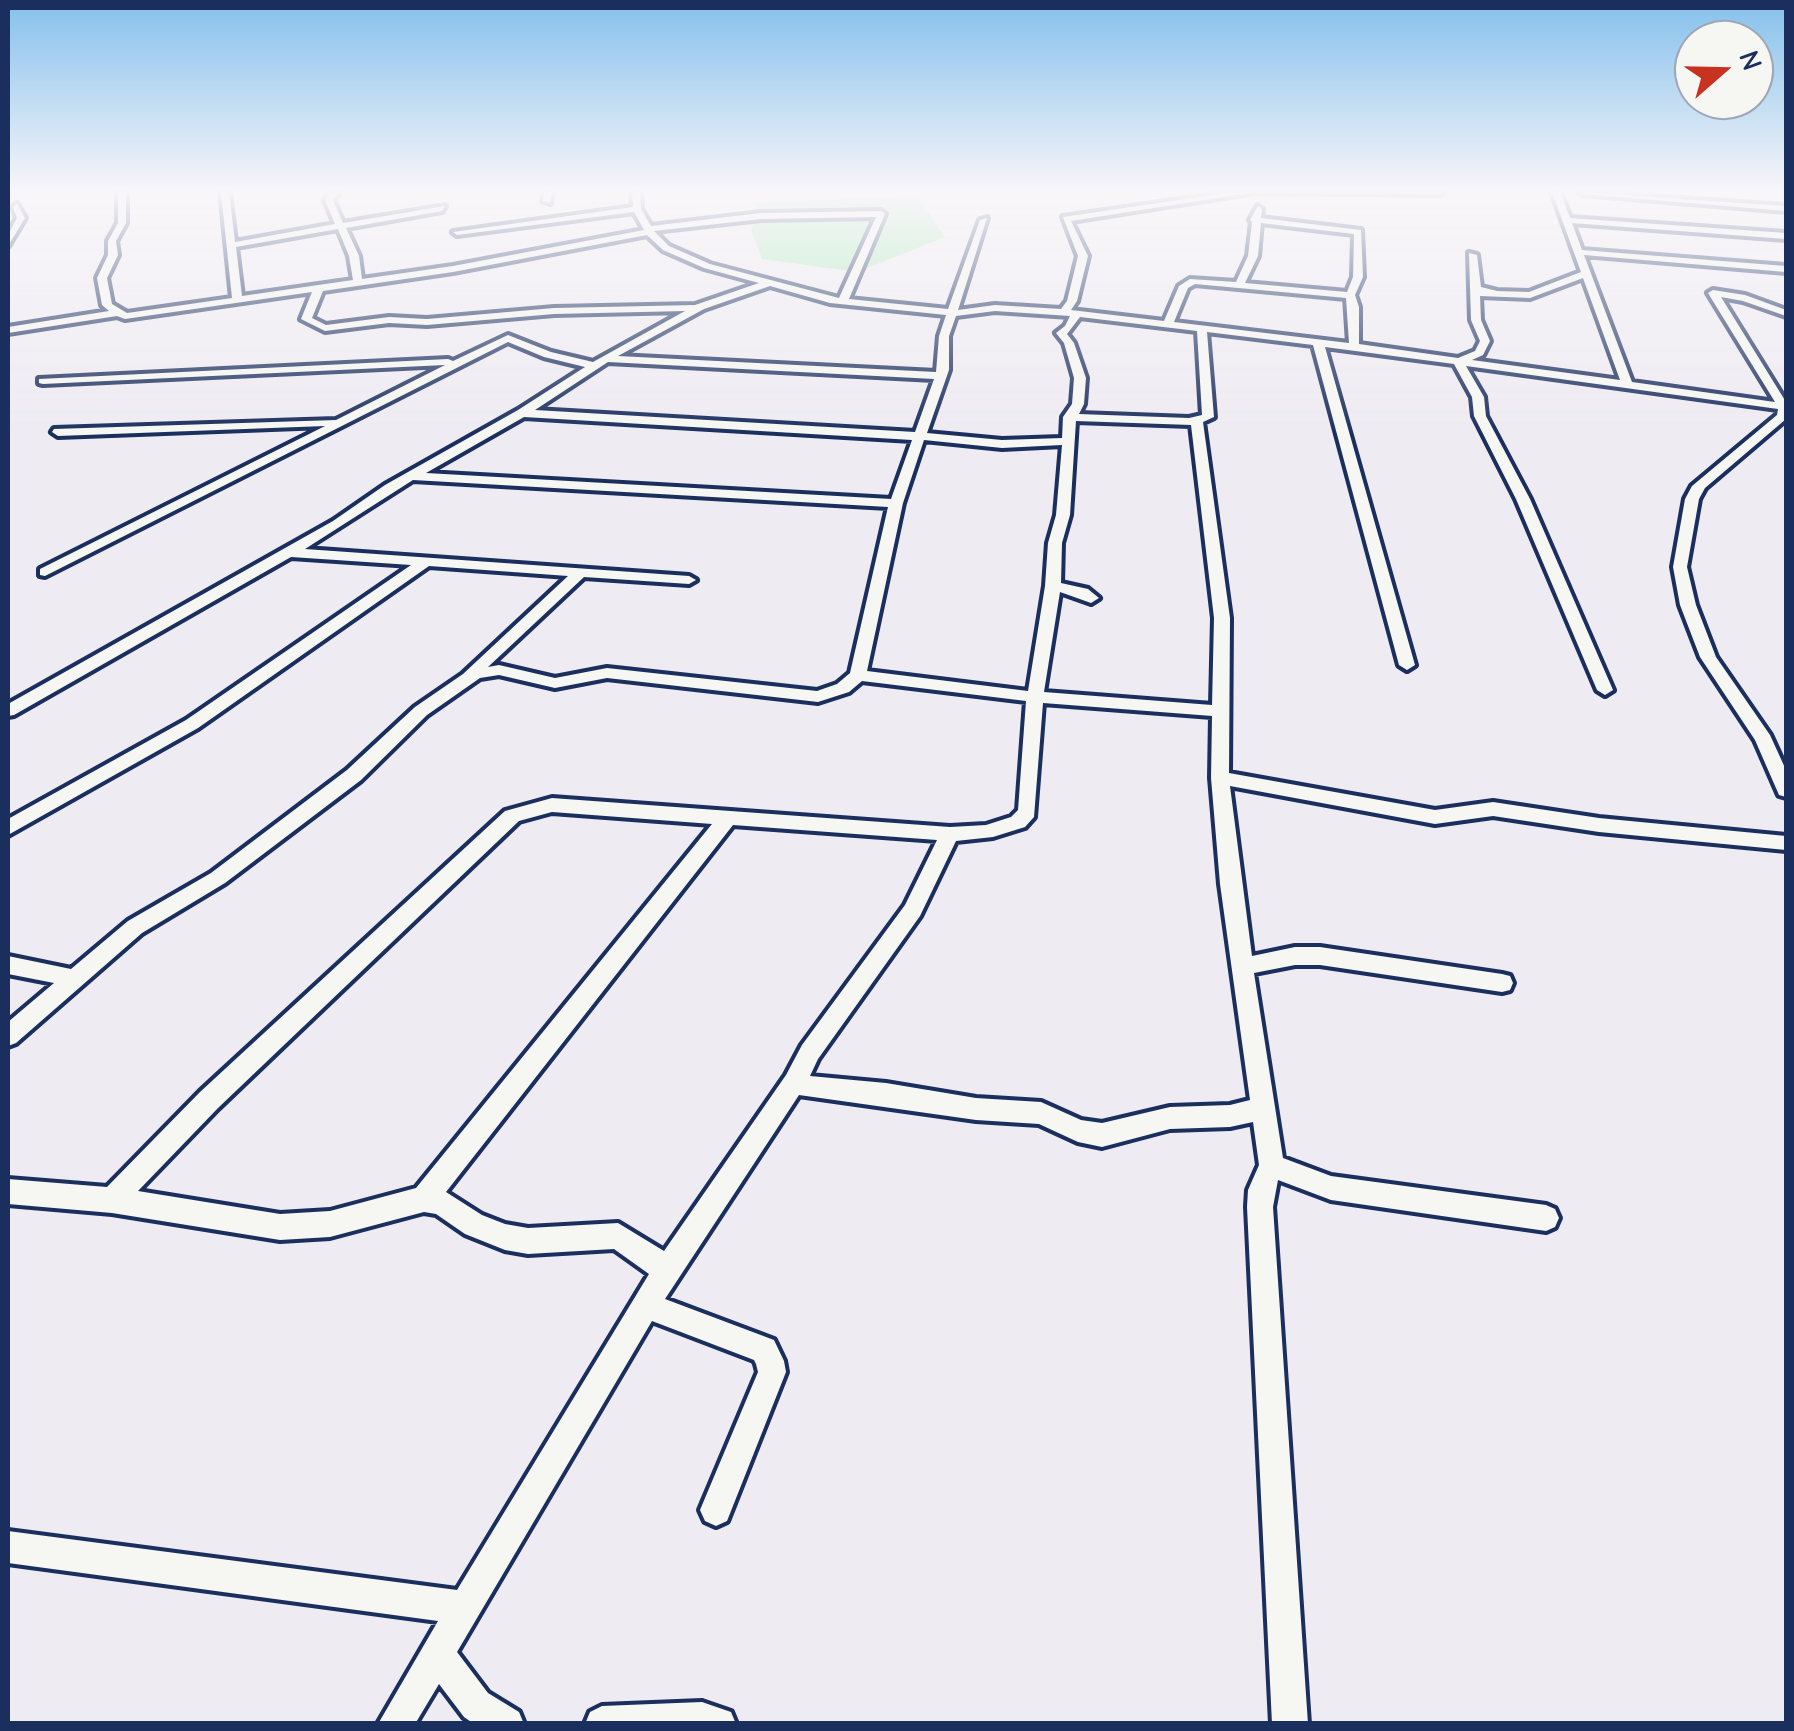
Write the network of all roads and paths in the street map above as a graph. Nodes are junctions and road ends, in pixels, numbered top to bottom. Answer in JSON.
{"nodes":[{"id":1,"x":104,"y":273,"type":"edge"},
{"id":2,"x":234,"y":273,"type":"edge"},
{"id":3,"x":357,"y":273,"type":"edge"},
{"id":4,"x":419,"y":273,"type":"edge"},
{"id":5,"x":733,"y":273,"type":"edge"},
{"id":6,"x":855,"y":273,"type":"edge"},
{"id":7,"x":968,"y":273,"type":"edge"},
{"id":8,"x":1079,"y":273,"type":"edge"},
{"id":9,"x":1245,"y":273,"type":"edge"},
{"id":10,"x":1358,"y":273,"type":"edge"},
{"id":11,"x":1474,"y":273,"type":"edge"},
{"id":12,"x":1586,"y":273,"type":"joint"},
{"id":13,"x":358,"y":282,"type":"junction"},
{"id":14,"x":766,"y":284,"type":"junction"},
{"id":15,"x":1240,"y":284,"type":"junction"},
{"id":16,"x":322,"y":287,"type":"junction"},
{"id":17,"x":1530,"y":294,"type":"junction"},
{"id":18,"x":1350,"y":295,"type":"junction"},
{"id":19,"x":237,"y":299,"type":"junction"},
{"id":20,"x":843,"y":301,"type":"junction"},
{"id":21,"x":700,"y":308,"type":"junction"},
{"id":22,"x":114,"y":313,"type":"junction"},
{"id":23,"x":955,"y":313,"type":"junction"},
{"id":24,"x":1070,"y":313,"type":"junction"},
{"id":25,"x":1786,"y":313,"type":"edge"},
{"id":26,"x":1167,"y":325,"type":"junction"},
{"id":27,"x":8,"y":330,"type":"edge"},
{"id":28,"x":1202,"y":331,"type":"junction"},
{"id":29,"x":1318,"y":342,"type":"junction"},
{"id":30,"x":1354,"y":347,"type":"junction"},
{"id":31,"x":460,"y":361,"type":"junction"},
{"id":32,"x":601,"y":362,"type":"junction"},
{"id":33,"x":1458,"y":362,"type":"junction"},
{"id":34,"x":940,"y":376,"type":"junction"},
{"id":35,"x":44,"y":381,"type":"dead end"},
{"id":36,"x":1627,"y":385,"type":"junction"},
{"id":37,"x":1785,"y":407,"type":"edge"},
{"id":38,"x":522,"y":413,"type":"junction"},
{"id":39,"x":1069,"y":416,"type":"junction"},
{"id":40,"x":338,"y":422,"type":"junction"},
{"id":41,"x":1198,"y":422,"type":"junction"},
{"id":42,"x":58,"y":432,"type":"dead end"},
{"id":43,"x":920,"y":436,"type":"junction"},
{"id":44,"x":1069,"y":442,"type":"junction"},
{"id":45,"x":410,"y":476,"type":"junction"},
{"id":46,"x":896,"y":503,"type":"junction"},
{"id":47,"x":286,"y":552,"type":"junction"},
{"id":48,"x":427,"y":562,"type":"junction"},
{"id":49,"x":45,"y":572,"type":"dead end"},
{"id":50,"x":581,"y":572,"type":"junction"},
{"id":51,"x":689,"y":580,"type":"dead end"},
{"id":52,"x":1053,"y":586,"type":"junction"},
{"id":53,"x":1090,"y":598,"type":"dead end"},
{"id":54,"x":1407,"y":666,"type":"dead end"},
{"id":55,"x":858,"y":676,"type":"junction"},
{"id":56,"x":466,"y":678,"type":"junction"},
{"id":57,"x":1605,"y":690,"type":"dead end"},
{"id":58,"x":1035,"y":698,"type":"junction"},
{"id":59,"x":1220,"y":710,"type":"junction"},
{"id":60,"x":8,"y":711,"type":"edge"},
{"id":61,"x":1220,"y":778,"type":"junction"},
{"id":62,"x":1786,"y":790,"type":"edge"},
{"id":63,"x":726,"y":820,"type":"junction"},
{"id":64,"x":8,"y":828,"type":"edge"},
{"id":65,"x":950,"y":834,"type":"junction"},
{"id":66,"x":1786,"y":843,"type":"edge"},
{"id":67,"x":8,"y":965,"type":"edge"},
{"id":68,"x":1242,"y":967,"type":"junction"},
{"id":69,"x":73,"y":978,"type":"junction"},
{"id":70,"x":1502,"y":984,"type":"dead end"},
{"id":71,"x":8,"y":1036,"type":"edge"},
{"id":72,"x":794,"y":1082,"type":"junction"},
{"id":73,"x":1263,"y":1108,"type":"junction"},
{"id":74,"x":1272,"y":1166,"type":"junction"},
{"id":75,"x":8,"y":1191,"type":"edge"},
{"id":76,"x":424,"y":1199,"type":"junction"},
{"id":77,"x":112,"y":1200,"type":"junction"},
{"id":78,"x":1546,"y":1218,"type":"dead end"},
{"id":79,"x":667,"y":1270,"type":"junction"},
{"id":80,"x":648,"y":1306,"type":"junction"},
{"id":81,"x":716,"y":1510,"type":"dead end"},
{"id":82,"x":8,"y":1547,"type":"edge"},
{"id":83,"x":467,"y":1608,"type":"junction"},
{"id":84,"x":439,"y":1656,"type":"junction"},
{"id":85,"x":395,"y":1724,"type":"edge"},
{"id":86,"x":507,"y":1724,"type":"edge"},
{"id":87,"x":602,"y":1724,"type":"edge"},
{"id":88,"x":719,"y":1724,"type":"edge"},
{"id":89,"x":1290,"y":1724,"type":"edge"}],
"edges":[{"from":1,"to":22,"type":"street"},
{"from":2,"to":19,"type":"street"},
{"from":3,"to":13,"type":"street"},
{"from":4,"to":13,"type":"street"},
{"from":5,"to":14,"type":"street"},
{"from":6,"to":20,"type":"street"},
{"from":7,"to":23,"type":"street"},
{"from":8,"to":24,"type":"street"},
{"from":9,"to":15,"type":"street"},
{"from":10,"to":18,"type":"street"},
{"from":11,"to":17,"type":"street"},
{"from":12,"to":17,"type":"street"},
{"from":12,"to":36,"type":"street"},
{"from":13,"to":16,"type":"street"},
{"from":14,"to":20,"type":"street"},
{"from":14,"to":21,"type":"street"},
{"from":15,"to":18,"type":"street"},
{"from":15,"to":26,"type":"street"},
{"from":16,"to":19,"type":"street"},
{"from":16,"to":21,"type":"street"},
{"from":17,"to":33,"type":"street"},
{"from":18,"to":30,"type":"street"},
{"from":19,"to":22,"type":"street"},
{"from":20,"to":23,"type":"street"},
{"from":21,"to":32,"type":"street"},
{"from":22,"to":27,"type":"street"},
{"from":23,"to":24,"type":"street"},
{"from":23,"to":34,"type":"street"},
{"from":24,"to":26,"type":"street"},
{"from":24,"to":39,"type":"street"},
{"from":25,"to":37,"type":"street"},
{"from":26,"to":28,"type":"street"},
{"from":28,"to":29,"type":"street"},
{"from":28,"to":41,"type":"street"},
{"from":29,"to":30,"type":"street"},
{"from":29,"to":54,"type":"street"},
{"from":30,"to":33,"type":"street"},
{"from":31,"to":32,"type":"street"},
{"from":31,"to":35,"type":"street"},
{"from":31,"to":40,"type":"street"},
{"from":32,"to":34,"type":"street"},
{"from":32,"to":38,"type":"street"},
{"from":33,"to":36,"type":"street"},
{"from":33,"to":57,"type":"street"},
{"from":34,"to":43,"type":"street"},
{"from":36,"to":37,"type":"street"},
{"from":37,"to":62,"type":"street"},
{"from":38,"to":43,"type":"street"},
{"from":38,"to":45,"type":"street"},
{"from":39,"to":41,"type":"street"},
{"from":39,"to":44,"type":"street"},
{"from":40,"to":42,"type":"street"},
{"from":40,"to":49,"type":"street"},
{"from":41,"to":59,"type":"street"},
{"from":43,"to":44,"type":"street"},
{"from":43,"to":46,"type":"street"},
{"from":44,"to":52,"type":"street"},
{"from":45,"to":46,"type":"street"},
{"from":45,"to":47,"type":"street"},
{"from":46,"to":55,"type":"street"},
{"from":47,"to":48,"type":"street"},
{"from":47,"to":60,"type":"street"},
{"from":48,"to":50,"type":"street"},
{"from":48,"to":64,"type":"street"},
{"from":50,"to":51,"type":"street"},
{"from":50,"to":56,"type":"street"},
{"from":52,"to":53,"type":"street"},
{"from":52,"to":58,"type":"street"},
{"from":55,"to":56,"type":"street"},
{"from":55,"to":58,"type":"street"},
{"from":56,"to":69,"type":"street"},
{"from":58,"to":59,"type":"street"},
{"from":58,"to":65,"type":"street"},
{"from":59,"to":61,"type":"street"},
{"from":61,"to":66,"type":"street"},
{"from":61,"to":68,"type":"street"},
{"from":63,"to":65,"type":"street"},
{"from":63,"to":76,"type":"street"},
{"from":63,"to":77,"type":"street"},
{"from":65,"to":72,"type":"street"},
{"from":67,"to":69,"type":"street"},
{"from":68,"to":70,"type":"street"},
{"from":68,"to":73,"type":"street"},
{"from":69,"to":71,"type":"street"},
{"from":72,"to":73,"type":"street"},
{"from":72,"to":79,"type":"street"},
{"from":73,"to":74,"type":"street"},
{"from":74,"to":78,"type":"street"},
{"from":74,"to":89,"type":"street"},
{"from":75,"to":77,"type":"street"},
{"from":76,"to":77,"type":"street"},
{"from":76,"to":79,"type":"street"},
{"from":79,"to":80,"type":"street"},
{"from":80,"to":81,"type":"street"},
{"from":80,"to":83,"type":"street"},
{"from":82,"to":83,"type":"street"},
{"from":83,"to":84,"type":"street"},
{"from":84,"to":85,"type":"street"},
{"from":84,"to":86,"type":"street"},
{"from":87,"to":88,"type":"street"}]}
